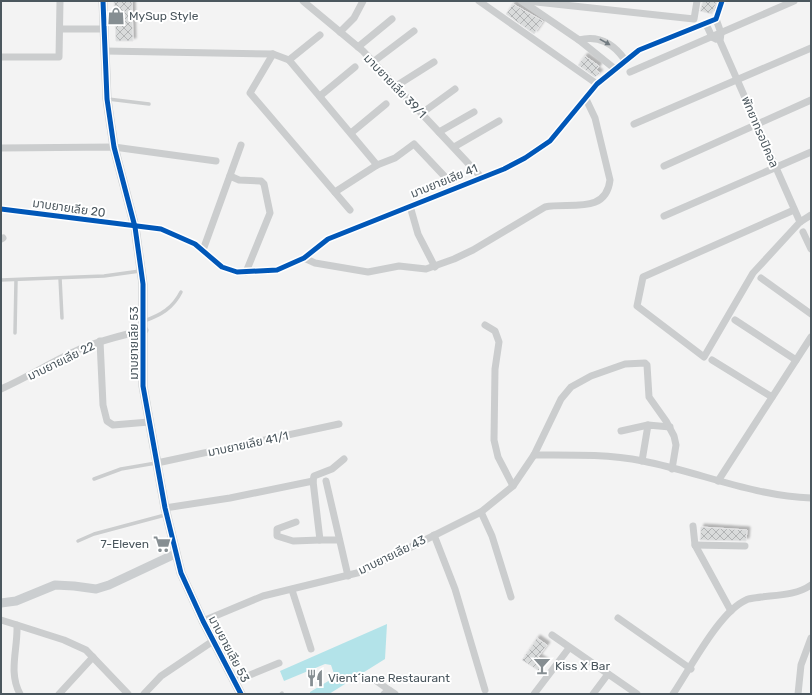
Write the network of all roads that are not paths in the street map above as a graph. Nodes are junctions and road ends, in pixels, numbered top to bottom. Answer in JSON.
{"nodes":[{"id":1,"x":60,"y":1,"type":"edge"},
{"id":2,"x":103,"y":1,"type":"edge"},
{"id":3,"x":303,"y":1,"type":"edge"},
{"id":4,"x":363,"y":1,"type":"edge"},
{"id":5,"x":479,"y":1,"type":"edge"},
{"id":6,"x":522,"y":1,"type":"edge"},
{"id":7,"x":527,"y":1,"type":"edge"},
{"id":8,"x":697,"y":1,"type":"edge"},
{"id":9,"x":722,"y":1,"type":"edge"},
{"id":10,"x":794,"y":1,"type":"edge"},
{"id":11,"x":576,"y":4,"type":"edge"},
{"id":12,"x":392,"y":19,"type":"dead end"},
{"id":13,"x":716,"y":20,"type":"junction"},
{"id":14,"x":706,"y":24,"type":"junction"},
{"id":15,"x":60,"y":29,"type":"junction"},
{"id":16,"x":104,"y":29,"type":"junction"},
{"id":17,"x":414,"y":31,"type":"dead end"},
{"id":18,"x":340,"y":32,"type":"junction"},
{"id":19,"x":720,"y":33,"type":"junction"},
{"id":20,"x":320,"y":34,"type":"dead end"},
{"id":21,"x":712,"y":37,"type":"junction"},
{"id":22,"x":579,"y":40,"type":"junction"},
{"id":23,"x":720,"y":41,"type":"junction"},
{"id":24,"x":358,"y":47,"type":"junction"},
{"id":25,"x":811,"y":48,"type":"edge"},
{"id":26,"x":105,"y":51,"type":"junction"},
{"id":27,"x":273,"y":54,"type":"junction"},
{"id":28,"x":1,"y":58,"type":"edge"},
{"id":29,"x":289,"y":60,"type":"junction"},
{"id":30,"x":625,"y":60,"type":"junction"},
{"id":31,"x":373,"y":62,"type":"junction"},
{"id":32,"x":434,"y":62,"type":"dead end"},
{"id":33,"x":355,"y":67,"type":"dead end"},
{"id":34,"x":615,"y":69,"type":"junction"},
{"id":35,"x":630,"y":72,"type":"dead end"},
{"id":36,"x":738,"y":79,"type":"junction"},
{"id":37,"x":597,"y":84,"type":"junction"},
{"id":38,"x":396,"y":86,"type":"junction"},
{"id":39,"x":455,"y":89,"type":"dead end"},
{"id":40,"x":320,"y":96,"type":"junction"},
{"id":41,"x":107,"y":99,"type":"junction"},
{"id":42,"x":586,"y":99,"type":"junction"},
{"id":43,"x":811,"y":100,"type":"edge"},
{"id":44,"x":149,"y":104,"type":"dead end"},
{"id":45,"x":386,"y":104,"type":"dead end"},
{"id":46,"x":474,"y":112,"type":"dead end"},
{"id":47,"x":422,"y":113,"type":"junction"},
{"id":48,"x":499,"y":121,"type":"dead end"},
{"id":49,"x":634,"y":124,"type":"dead end"},
{"id":50,"x":757,"y":124,"type":"junction"},
{"id":51,"x":439,"y":132,"type":"junction"},
{"id":52,"x":351,"y":133,"type":"junction"},
{"id":53,"x":241,"y":145,"type":"dead end"},
{"id":54,"x":114,"y":147,"type":"junction"},
{"id":55,"x":454,"y":147,"type":"junction"},
{"id":56,"x":1,"y":148,"type":"edge"},
{"id":57,"x":811,"y":152,"type":"edge"},
{"id":58,"x":216,"y":161,"type":"dead end"},
{"id":59,"x":377,"y":165,"type":"junction"},
{"id":60,"x":664,"y":166,"type":"dead end"},
{"id":61,"x":776,"y":167,"type":"junction"},
{"id":62,"x":230,"y":176,"type":"junction"},
{"id":63,"x":481,"y":177,"type":"junction"},
{"id":64,"x":447,"y":179,"type":"dead end"},
{"id":65,"x":335,"y":192,"type":"junction"},
{"id":66,"x":410,"y":206,"type":"junction"},
{"id":67,"x":1,"y":209,"type":"edge"},
{"id":68,"x":350,"y":210,"type":"dead end"},
{"id":69,"x":794,"y":210,"type":"junction"},
{"id":70,"x":811,"y":215,"type":"edge"},
{"id":71,"x":664,"y":216,"type":"dead end"},
{"id":72,"x":800,"y":222,"type":"junction"},
{"id":73,"x":135,"y":227,"type":"junction"},
{"id":74,"x":803,"y":232,"type":"dead end"},
{"id":75,"x":811,"y":249,"type":"edge"},
{"id":76,"x":203,"y":250,"type":"junction"},
{"id":77,"x":304,"y":258,"type":"junction"},
{"id":78,"x":435,"y":267,"type":"junction"},
{"id":79,"x":141,"y":271,"type":"junction"},
{"id":80,"x":246,"y":272,"type":"junction"},
{"id":81,"x":60,"y":278,"type":"junction"},
{"id":82,"x":761,"y":278,"type":"dead end"},
{"id":83,"x":1,"y":280,"type":"edge"},
{"id":84,"x":16,"y":280,"type":"junction"},
{"id":85,"x":182,"y":292,"type":"dead end"},
{"id":86,"x":811,"y":314,"type":"edge"},
{"id":87,"x":62,"y":318,"type":"dead end"},
{"id":88,"x":735,"y":320,"type":"dead end"},
{"id":89,"x":144,"y":325,"type":"junction"},
{"id":90,"x":485,"y":325,"type":"dead end"},
{"id":91,"x":15,"y":333,"type":"dead end"},
{"id":92,"x":811,"y":337,"type":"edge"},
{"id":93,"x":100,"y":341,"type":"junction"},
{"id":94,"x":712,"y":360,"type":"dead end"},
{"id":95,"x":796,"y":360,"type":"junction"},
{"id":96,"x":1,"y":389,"type":"edge"},
{"id":97,"x":772,"y":397,"type":"junction"},
{"id":98,"x":149,"y":422,"type":"junction"},
{"id":99,"x":339,"y":424,"type":"dead end"},
{"id":100,"x":648,"y":425,"type":"junction"},
{"id":101,"x":670,"y":427,"type":"junction"},
{"id":102,"x":621,"y":431,"type":"dead end"},
{"id":103,"x":534,"y":455,"type":"junction"},
{"id":104,"x":344,"y":459,"type":"dead end"},
{"id":105,"x":642,"y":461,"type":"junction"},
{"id":106,"x":157,"y":463,"type":"junction"},
{"id":107,"x":672,"y":469,"type":"junction"},
{"id":108,"x":94,"y":479,"type":"dead end"},
{"id":109,"x":313,"y":481,"type":"junction"},
{"id":110,"x":326,"y":481,"type":"dead end"},
{"id":111,"x":718,"y":481,"type":"junction"},
{"id":112,"x":513,"y":486,"type":"junction"},
{"id":113,"x":811,"y":498,"type":"edge"},
{"id":114,"x":166,"y":511,"type":"junction"},
{"id":115,"x":481,"y":512,"type":"junction"},
{"id":116,"x":296,"y":522,"type":"dead end"},
{"id":117,"x":693,"y":526,"type":"dead end"},
{"id":118,"x":434,"y":535,"type":"junction"},
{"id":119,"x":320,"y":540,"type":"junction"},
{"id":120,"x":339,"y":540,"type":"junction"},
{"id":121,"x":78,"y":541,"type":"dead end"},
{"id":122,"x":695,"y":545,"type":"junction"},
{"id":123,"x":745,"y":546,"type":"dead end"},
{"id":124,"x":175,"y":554,"type":"junction"},
{"id":125,"x":348,"y":576,"type":"junction"},
{"id":126,"x":811,"y":585,"type":"edge"},
{"id":127,"x":292,"y":590,"type":"junction"},
{"id":128,"x":511,"y":597,"type":"dead end"},
{"id":129,"x":1,"y":604,"type":"edge"},
{"id":130,"x":731,"y":611,"type":"junction"},
{"id":131,"x":618,"y":618,"type":"dead end"},
{"id":132,"x":1,"y":620,"type":"edge"},
{"id":133,"x":203,"y":621,"type":"junction"},
{"id":134,"x":18,"y":625,"type":"junction"},
{"id":135,"x":552,"y":636,"type":"dead end"},
{"id":136,"x":811,"y":638,"type":"edge"},
{"id":137,"x":213,"y":641,"type":"junction"},
{"id":138,"x":569,"y":648,"type":"junction"},
{"id":139,"x":311,"y":649,"type":"dead end"},
{"id":140,"x":93,"y":657,"type":"junction"},
{"id":141,"x":279,"y":663,"type":"dead end"},
{"id":142,"x":691,"y":669,"type":"junction"},
{"id":143,"x":608,"y":674,"type":"junction"},
{"id":144,"x":375,"y":680,"type":"dead end"},
{"id":145,"x":234,"y":681,"type":"junction"},
{"id":146,"x":485,"y":690,"type":"dead end"},
{"id":147,"x":389,"y":693,"type":"edge"},
{"id":148,"x":20,"y":694,"type":"edge"},
{"id":149,"x":59,"y":694,"type":"edge"},
{"id":150,"x":128,"y":694,"type":"edge"},
{"id":151,"x":144,"y":694,"type":"edge"},
{"id":152,"x":242,"y":694,"type":"edge"},
{"id":153,"x":534,"y":694,"type":"edge"},
{"id":154,"x":593,"y":694,"type":"edge"},
{"id":155,"x":637,"y":694,"type":"edge"},
{"id":156,"x":673,"y":694,"type":"edge"},
{"id":157,"x":798,"y":694,"type":"edge"}],
"edges":[{"from":1,"to":15,"type":"street"},
{"from":2,"to":16,"type":"street","name":"มาบยายเลีย 53"},
{"from":3,"to":18,"type":"street","name":"มาบยายเลีย 39/1"},
{"from":4,"to":18,"type":"street"},
{"from":5,"to":37,"type":"street"},
{"from":6,"to":22,"type":"street"},
{"from":7,"to":11,"type":"street"},
{"from":8,"to":11,"type":"street"},
{"from":9,"to":13,"type":"street"},
{"from":10,"to":19,"type":"street"},
{"from":12,"to":24,"type":"street"},
{"from":13,"to":14,"type":"street","name":"มาบยายเลีย 41"},
{"from":13,"to":19,"type":"street","name":"พัทยาทรอปิคอล"},
{"from":14,"to":21,"type":"street"},
{"from":14,"to":30,"type":"street","name":"มาบยายเลีย 41"},
{"from":15,"to":16,"type":"street"},
{"from":15,"to":28,"type":"street"},
{"from":16,"to":26,"type":"street","name":"มาบยายเลีย 53"},
{"from":17,"to":31,"type":"street"},
{"from":18,"to":24,"type":"street","name":"มาบยายเลีย 39/1"},
{"from":19,"to":21,"type":"street"},
{"from":19,"to":23,"type":"street","name":"พัทยาทรอปิคอล"},
{"from":20,"to":29,"type":"street"},
{"from":21,"to":23,"type":"street"},
{"from":21,"to":35,"type":"street"},
{"from":22,"to":30,"type":"street","one_way":true},
{"from":22,"to":34,"type":"street"},
{"from":23,"to":36,"type":"street","name":"พัทยาทรอปิคอล"},
{"from":24,"to":31,"type":"street","name":"มาบยายเลีย 39/1"},
{"from":25,"to":36,"type":"street"},
{"from":26,"to":27,"type":"street"},
{"from":26,"to":41,"type":"street","name":"มาบยายเลีย 53"},
{"from":27,"to":29,"type":"street"},
{"from":27,"to":65,"type":"street"},
{"from":29,"to":40,"type":"street"},
{"from":30,"to":34,"type":"street","name":"มาบยายเลีย 41"},
{"from":31,"to":38,"type":"street","name":"มาบยายเลีย 39/1"},
{"from":32,"to":38,"type":"street"},
{"from":33,"to":40,"type":"street"},
{"from":34,"to":37,"type":"street","name":"มาบยายเลีย 41"},
{"from":36,"to":49,"type":"street"},
{"from":36,"to":50,"type":"street","name":"พัทยาทรอปิคอล"},
{"from":37,"to":42,"type":"street","name":"มาบยายเลีย 41"},
{"from":38,"to":47,"type":"street","name":"มาบยายเลีย 39/1"},
{"from":39,"to":47,"type":"street"},
{"from":40,"to":52,"type":"street"},
{"from":41,"to":44,"type":"lane"},
{"from":41,"to":54,"type":"street","name":"มาบยายเลีย 53"},
{"from":42,"to":63,"type":"street","name":"มาบยายเลีย 41"},
{"from":42,"to":78,"type":"street"},
{"from":43,"to":50,"type":"street"},
{"from":45,"to":52,"type":"street"},
{"from":46,"to":51,"type":"street"},
{"from":47,"to":51,"type":"street","name":"มาบยายเลีย 39/1"},
{"from":48,"to":55,"type":"street"},
{"from":50,"to":60,"type":"street"},
{"from":50,"to":61,"type":"street","name":"พัทยาทรอปิคอล"},
{"from":51,"to":55,"type":"street","name":"มาบยายเลีย 39/1"},
{"from":52,"to":59,"type":"street"},
{"from":53,"to":62,"type":"street"},
{"from":54,"to":56,"type":"street"},
{"from":54,"to":58,"type":"street"},
{"from":54,"to":73,"type":"street","name":"มาบยายเลีย 53"},
{"from":55,"to":63,"type":"street","name":"มาบยายเลีย 39/1"},
{"from":57,"to":61,"type":"street"},
{"from":59,"to":64,"type":"street"},
{"from":59,"to":65,"type":"street"},
{"from":61,"to":69,"type":"street","name":"พัทยาทรอปิคอล"},
{"from":61,"to":71,"type":"street"},
{"from":62,"to":76,"type":"street"},
{"from":62,"to":80,"type":"street"},
{"from":63,"to":66,"type":"street","name":"มาบยายเลีย 41"},
{"from":65,"to":68,"type":"street"},
{"from":66,"to":77,"type":"street","name":"มาบยายเลีย 41"},
{"from":66,"to":78,"type":"street"},
{"from":67,"to":73,"type":"street","name":"มาบยายเลีย 20"},
{"from":69,"to":72,"type":"street","name":"พัทยาทรอปิคอล"},
{"from":69,"to":72,"type":"street"},
{"from":70,"to":72,"type":"street"},
{"from":73,"to":76,"type":"street","name":"มาบยายเลีย 41"},
{"from":73,"to":79,"type":"street","name":"มาบยายเลีย 53"},
{"from":74,"to":75,"type":"street"},
{"from":76,"to":80,"type":"street","name":"มาบยายเลีย 41"},
{"from":77,"to":78,"type":"street"},
{"from":77,"to":80,"type":"street","name":"มาบยายเลีย 41"},
{"from":79,"to":81,"type":"lane"},
{"from":79,"to":89,"type":"street","name":"มาบยายเลีย 53"},
{"from":81,"to":84,"type":"lane"},
{"from":81,"to":87,"type":"lane"},
{"from":82,"to":86,"type":"street"},
{"from":83,"to":84,"type":"lane"},
{"from":84,"to":91,"type":"lane"},
{"from":85,"to":89,"type":"lane"},
{"from":88,"to":95,"type":"street"},
{"from":89,"to":93,"type":"street","name":"มาบยายเลีย 22"},
{"from":89,"to":98,"type":"street","name":"มาบยายเลีย 53"},
{"from":90,"to":112,"type":"street"},
{"from":92,"to":95,"type":"street"},
{"from":93,"to":96,"type":"street","name":"มาบยายเลีย 22"},
{"from":93,"to":98,"type":"street"},
{"from":94,"to":97,"type":"street"},
{"from":95,"to":97,"type":"street"},
{"from":97,"to":111,"type":"street"},
{"from":98,"to":106,"type":"street","name":"มาบยายเลีย 53"},
{"from":99,"to":106,"type":"street","name":"มาบยายเลีย 41/1"},
{"from":100,"to":101,"type":"street"},
{"from":100,"to":102,"type":"street"},
{"from":100,"to":105,"type":"street"},
{"from":101,"to":103,"type":"street","name":"มาบยายเลีย 43"},
{"from":101,"to":107,"type":"street"},
{"from":103,"to":105,"type":"street"},
{"from":103,"to":112,"type":"street","name":"มาบยายเลีย 43"},
{"from":104,"to":109,"type":"street"},
{"from":105,"to":107,"type":"street"},
{"from":106,"to":108,"type":"lane"},
{"from":106,"to":114,"type":"street","name":"มาบยายเลีย 53"},
{"from":107,"to":111,"type":"street"},
{"from":109,"to":114,"type":"street"},
{"from":109,"to":119,"type":"street"},
{"from":110,"to":120,"type":"street"},
{"from":111,"to":113,"type":"street"},
{"from":112,"to":115,"type":"street","name":"มาบยายเลีย 43"},
{"from":114,"to":121,"type":"lane"},
{"from":114,"to":124,"type":"street","name":"มาบยายเลีย 53"},
{"from":115,"to":118,"type":"street","name":"มาบยายเลีย 43"},
{"from":115,"to":128,"type":"street"},
{"from":116,"to":119,"type":"street"},
{"from":117,"to":122,"type":"street"},
{"from":118,"to":125,"type":"street","name":"มาบยายเลีย 43"},
{"from":118,"to":146,"type":"street"},
{"from":119,"to":120,"type":"street"},
{"from":120,"to":125,"type":"street"},
{"from":122,"to":123,"type":"street"},
{"from":122,"to":130,"type":"street"},
{"from":124,"to":129,"type":"street"},
{"from":124,"to":133,"type":"street","name":"มาบยายเลีย 53"},
{"from":125,"to":127,"type":"street","name":"มาบยายเลีย 43"},
{"from":126,"to":130,"type":"street"},
{"from":127,"to":133,"type":"street","name":"มาบยายเลีย 43"},
{"from":127,"to":139,"type":"street"},
{"from":130,"to":142,"type":"street"},
{"from":131,"to":142,"type":"street"},
{"from":132,"to":134,"type":"street"},
{"from":133,"to":137,"type":"street","name":"มาบยายเลีย 53"},
{"from":134,"to":140,"type":"street"},
{"from":134,"to":148,"type":"street"},
{"from":135,"to":138,"type":"street"},
{"from":136,"to":157,"type":"street"},
{"from":137,"to":145,"type":"street","name":"มาบยายเลีย 53"},
{"from":137,"to":151,"type":"street"},
{"from":138,"to":143,"type":"street"},
{"from":138,"to":153,"type":"street"},
{"from":140,"to":149,"type":"street"},
{"from":140,"to":150,"type":"street"},
{"from":141,"to":145,"type":"street"},
{"from":142,"to":156,"type":"street"},
{"from":143,"to":154,"type":"street"},
{"from":143,"to":155,"type":"street"},
{"from":144,"to":147,"type":"street"},
{"from":145,"to":152,"type":"street","name":"มาบยายเลีย 53"}]}
